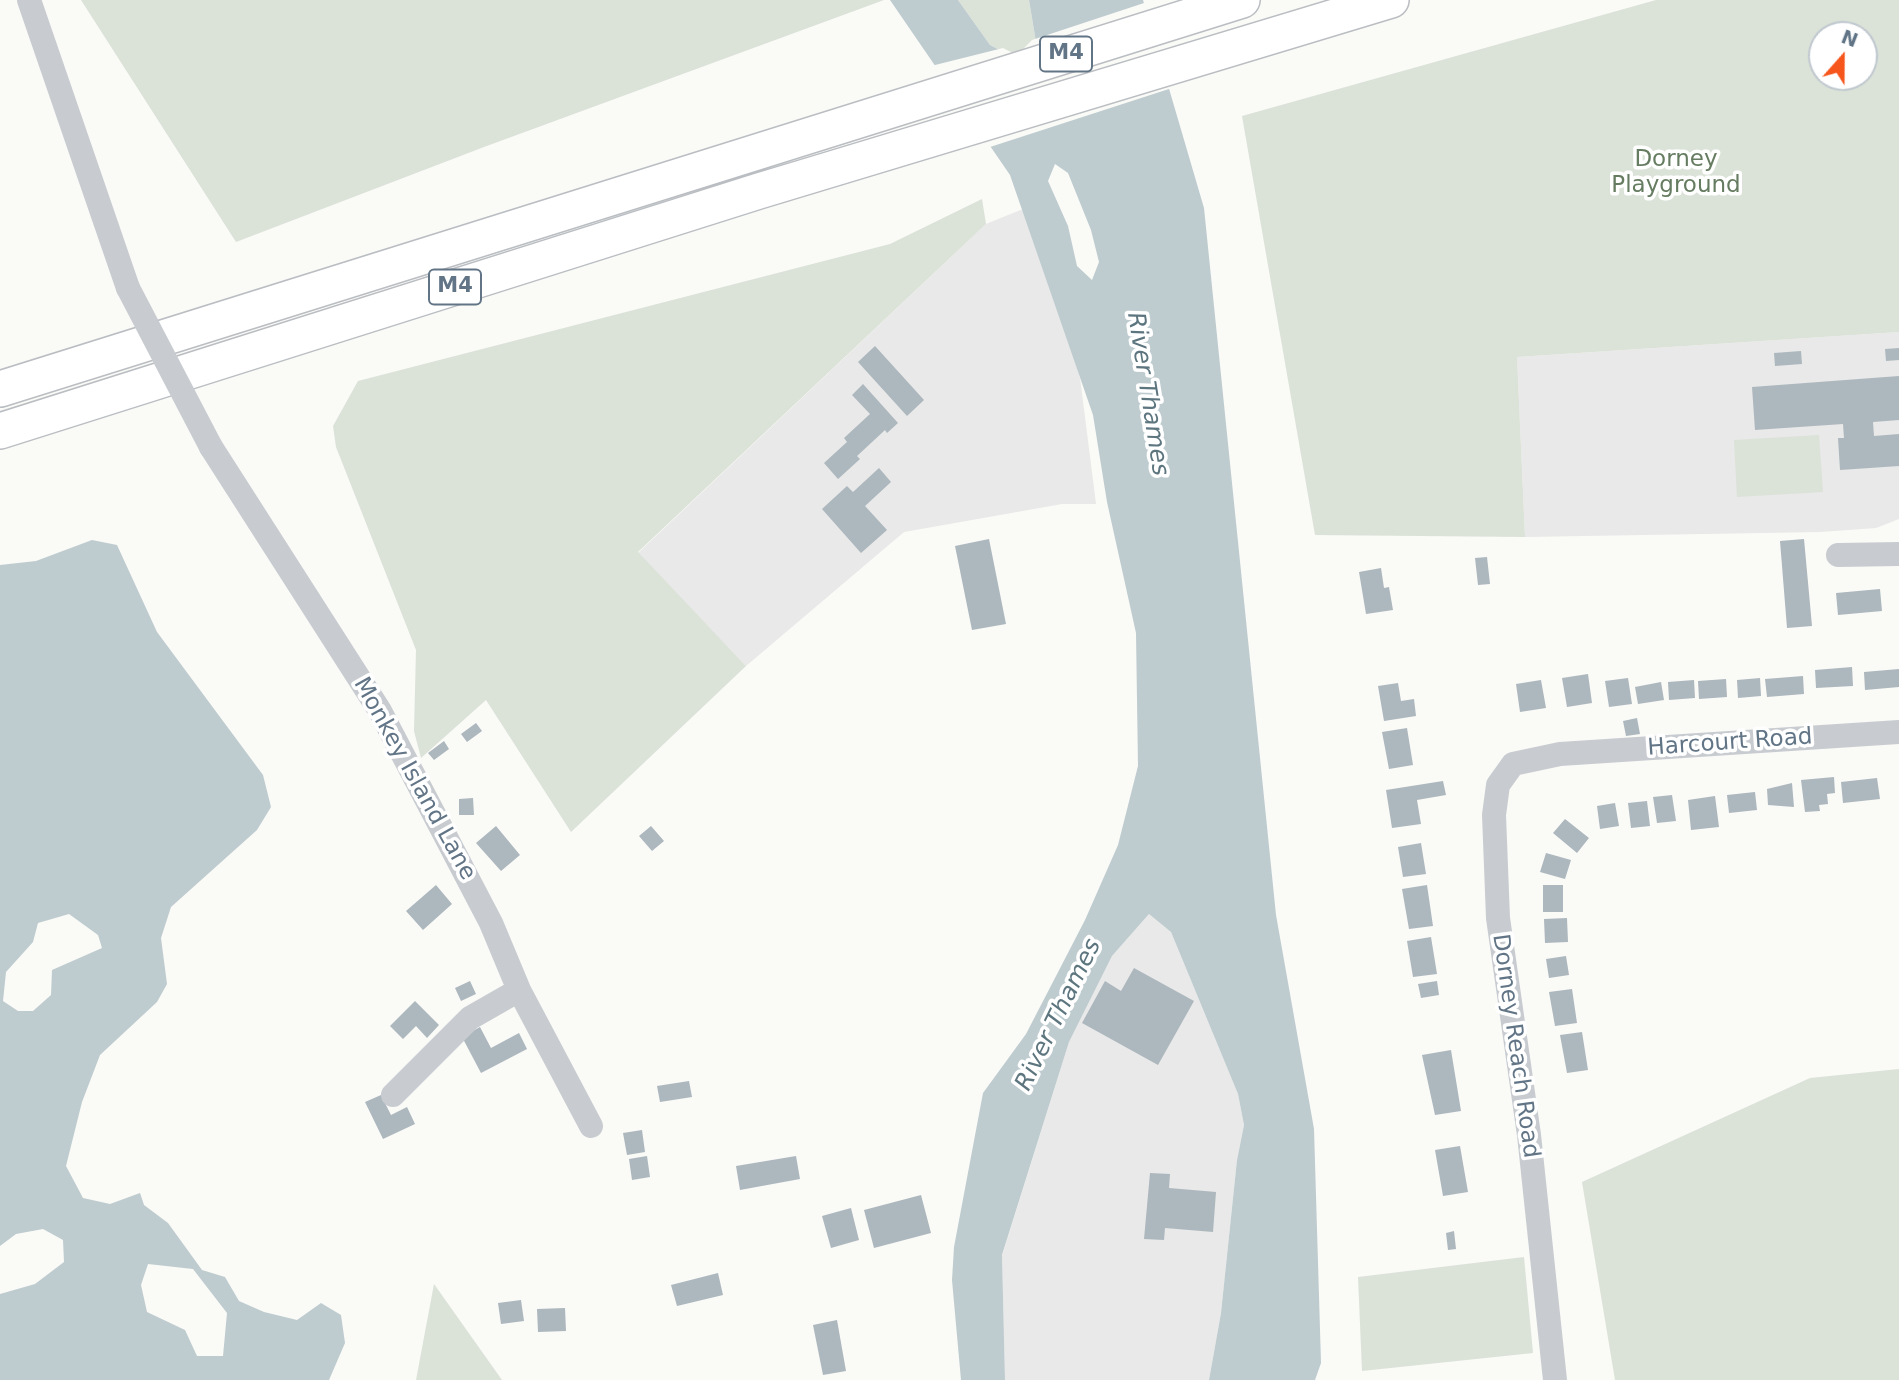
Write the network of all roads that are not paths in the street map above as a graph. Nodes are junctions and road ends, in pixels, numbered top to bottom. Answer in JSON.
{"nodes":[{"id":1,"x":29,"y":0,"type":"edge"},
{"id":2,"x":1391,"y":0,"type":"edge"},
{"id":3,"x":1239,"y":1,"type":"edge"},
{"id":4,"x":0,"y":389,"type":"edge"},
{"id":5,"x":0,"y":431,"type":"edge"},
{"id":6,"x":1899,"y":554,"type":"edge"},
{"id":7,"x":1838,"y":555,"type":"dead end"},
{"id":8,"x":1899,"y":732,"type":"edge"},
{"id":9,"x":1560,"y":754,"type":"joint"},
{"id":10,"x":519,"y":990,"type":"junction"},
{"id":11,"x":393,"y":1095,"type":"dead end"},
{"id":12,"x":591,"y":1126,"type":"dead end"},
{"id":13,"x":1555,"y":1380,"type":"edge"}],
"edges":[{"from":1,"to":10,"type":"street","name":"Monkey Island Lane","bridge":true},
{"from":2,"to":5,"type":"highway","number":"M4"},
{"from":3,"to":4,"type":"highway","number":"M4"},
{"from":6,"to":7,"type":"street"},
{"from":8,"to":9,"type":"street","name":"Harcourt Road"},
{"from":9,"to":13,"type":"street","name":"Dorney Reach Road"},
{"from":10,"to":11,"type":"street"},
{"from":10,"to":12,"type":"street","name":"Monkey Island Lane"}]}
